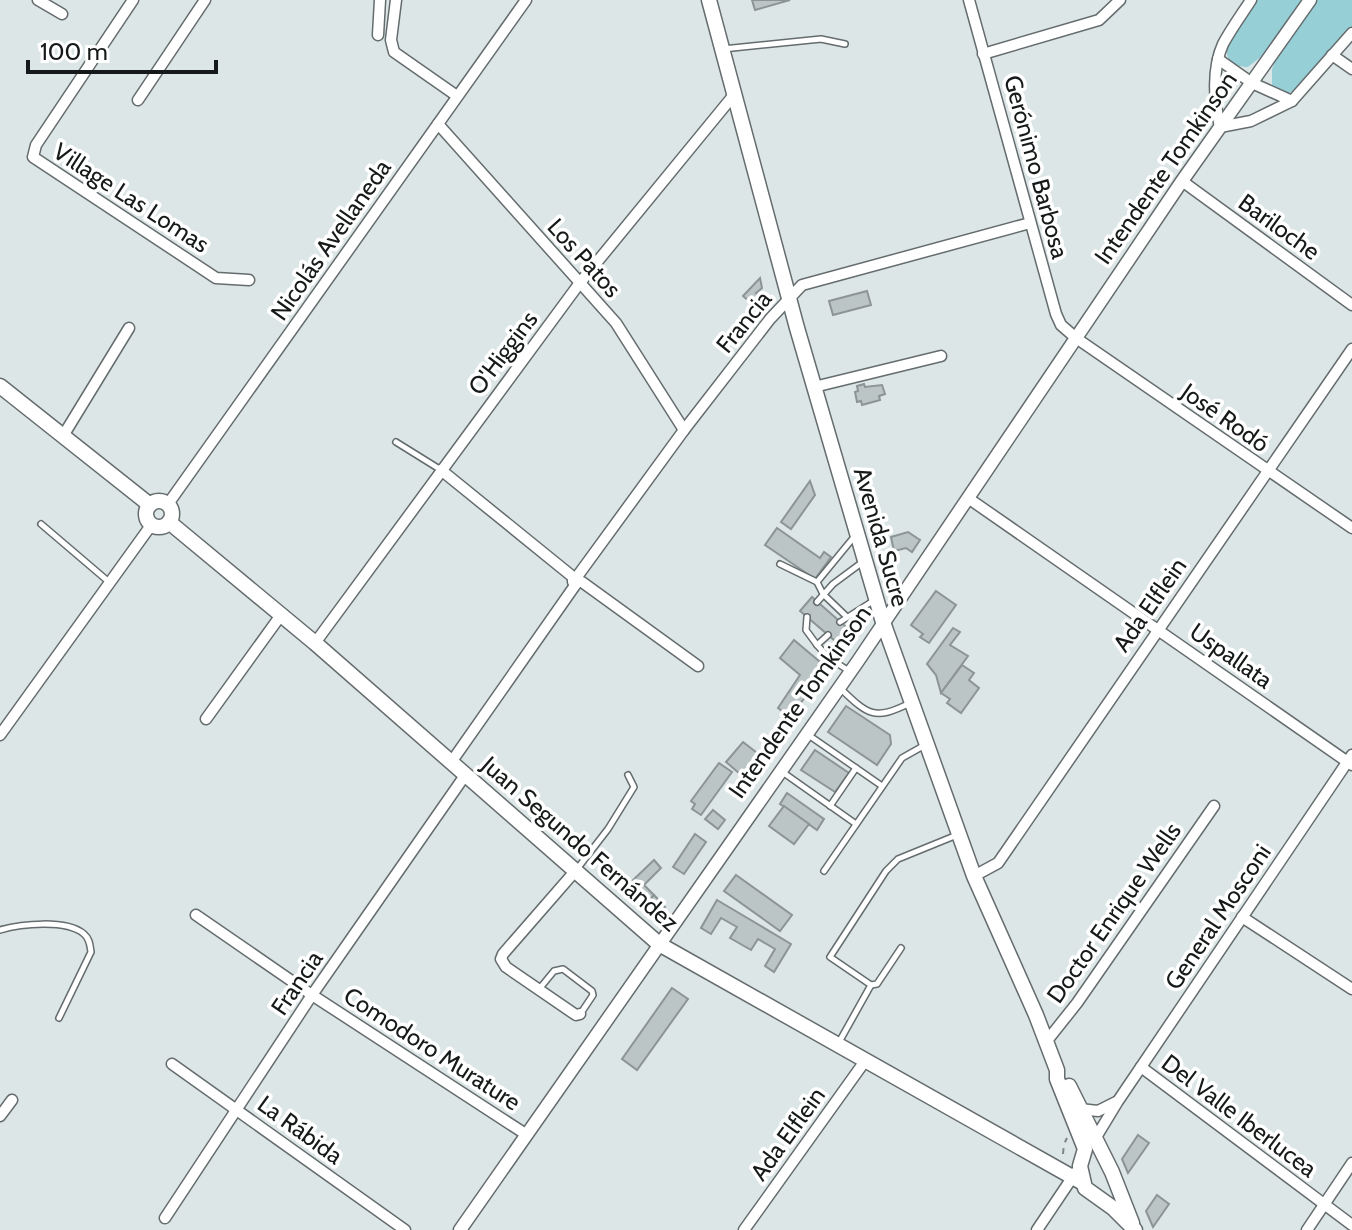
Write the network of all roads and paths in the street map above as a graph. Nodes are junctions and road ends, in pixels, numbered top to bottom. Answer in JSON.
{"nodes":[{"id":1,"x":38,"y":0,"type":"edge"},
{"id":2,"x":133,"y":0,"type":"edge"},
{"id":3,"x":205,"y":0,"type":"edge"},
{"id":4,"x":380,"y":0,"type":"edge"},
{"id":5,"x":396,"y":0,"type":"edge"},
{"id":6,"x":526,"y":0,"type":"edge"},
{"id":7,"x":709,"y":0,"type":"edge"},
{"id":8,"x":969,"y":0,"type":"edge"},
{"id":9,"x":1120,"y":0,"type":"edge"},
{"id":10,"x":1251,"y":0,"type":"edge"},
{"id":11,"x":1310,"y":0,"type":"edge"},
{"id":12,"x":62,"y":14,"type":"dead end"},
{"id":13,"x":1352,"y":33,"type":"edge"},
{"id":14,"x":378,"y":35,"type":"dead end"},
{"id":15,"x":845,"y":44,"type":"dead end"},
{"id":16,"x":722,"y":49,"type":"junction"},
{"id":17,"x":983,"y":54,"type":"junction"},
{"id":18,"x":1332,"y":55,"type":"junction"},
{"id":19,"x":1218,"y":59,"type":"junction"},
{"id":20,"x":1352,"y":69,"type":"edge"},
{"id":21,"x":1252,"y":83,"type":"junction"},
{"id":22,"x":457,"y":96,"type":"junction"},
{"id":23,"x":733,"y":96,"type":"junction"},
{"id":24,"x":138,"y":100,"type":"dead end"},
{"id":25,"x":1292,"y":101,"type":"junction"},
{"id":26,"x":438,"y":124,"type":"junction"},
{"id":27,"x":1220,"y":127,"type":"junction"},
{"id":28,"x":1182,"y":181,"type":"junction"},
{"id":29,"x":1030,"y":223,"type":"junction"},
{"id":30,"x":249,"y":280,"type":"dead end"},
{"id":31,"x":579,"y":284,"type":"junction"},
{"id":32,"x":789,"y":297,"type":"junction"},
{"id":33,"x":1352,"y":305,"type":"edge"},
{"id":34,"x":129,"y":328,"type":"dead end"},
{"id":35,"x":1076,"y":338,"type":"junction"},
{"id":36,"x":1352,"y":349,"type":"edge"},
{"id":37,"x":941,"y":356,"type":"dead end"},
{"id":38,"x":0,"y":386,"type":"edge"},
{"id":39,"x":814,"y":387,"type":"junction"},
{"id":40,"x":684,"y":430,"type":"junction"},
{"id":41,"x":63,"y":436,"type":"junction"},
{"id":42,"x":396,"y":442,"type":"dead end"},
{"id":43,"x":441,"y":470,"type":"junction"},
{"id":44,"x":1268,"y":472,"type":"junction"},
{"id":45,"x":968,"y":498,"type":"junction"},
{"id":46,"x":168,"y":504,"type":"junction"},
{"id":47,"x":150,"y":505,"type":"junction"},
{"id":48,"x":169,"y":522,"type":"junction"},
{"id":49,"x":41,"y":524,"type":"dead end"},
{"id":50,"x":152,"y":524,"type":"junction"},
{"id":51,"x":1352,"y":528,"type":"edge"},
{"id":52,"x":857,"y":533,"type":"junction"},
{"id":53,"x":865,"y":561,"type":"junction"},
{"id":54,"x":780,"y":564,"type":"dead end"},
{"id":55,"x":577,"y":579,"type":"junction"},
{"id":56,"x":110,"y":582,"type":"junction"},
{"id":57,"x":817,"y":582,"type":"junction"},
{"id":58,"x":823,"y":594,"type":"junction"},
{"id":59,"x":876,"y":600,"type":"junction"},
{"id":60,"x":817,"y":602,"type":"dead end"},
{"id":61,"x":281,"y":615,"type":"junction"},
{"id":62,"x":807,"y":617,"type":"dead end"},
{"id":63,"x":847,"y":617,"type":"junction"},
{"id":64,"x":840,"y":622,"type":"dead end"},
{"id":65,"x":883,"y":622,"type":"junction"},
{"id":66,"x":1157,"y":629,"type":"junction"},
{"id":67,"x":828,"y":635,"type":"dead end"},
{"id":68,"x":315,"y":643,"type":"junction"},
{"id":69,"x":817,"y":645,"type":"junction"},
{"id":70,"x":698,"y":666,"type":"dead end"},
{"id":71,"x":850,"y":672,"type":"junction"},
{"id":72,"x":839,"y":688,"type":"junction"},
{"id":73,"x":911,"y":702,"type":"junction"},
{"id":74,"x":206,"y":719,"type":"dead end"},
{"id":75,"x":807,"y":734,"type":"junction"},
{"id":76,"x":0,"y":735,"type":"edge"},
{"id":77,"x":926,"y":745,"type":"junction"},
{"id":78,"x":1350,"y":760,"type":"edge"},
{"id":79,"x":452,"y":761,"type":"junction"},
{"id":80,"x":856,"y":768,"type":"junction"},
{"id":81,"x":780,"y":771,"type":"junction"},
{"id":82,"x":466,"y":774,"type":"junction"},
{"id":83,"x":628,"y":775,"type":"dead end"},
{"id":84,"x":882,"y":786,"type":"junction"},
{"id":85,"x":830,"y":806,"type":"junction"},
{"id":86,"x":1214,"y":806,"type":"dead end"},
{"id":87,"x":856,"y":824,"type":"junction"},
{"id":88,"x":958,"y":835,"type":"junction"},
{"id":89,"x":577,"y":869,"type":"junction"},
{"id":90,"x":824,"y":871,"type":"dead end"},
{"id":91,"x":974,"y":876,"type":"junction"},
{"id":92,"x":196,"y":915,"type":"dead end"},
{"id":93,"x":1242,"y":917,"type":"junction"},
{"id":94,"x":0,"y":930,"type":"edge"},
{"id":95,"x":659,"y":944,"type":"junction"},
{"id":96,"x":901,"y":948,"type":"dead end"},
{"id":97,"x":871,"y":985,"type":"junction"},
{"id":98,"x":540,"y":988,"type":"junction"},
{"id":99,"x":1352,"y":989,"type":"edge"},
{"id":100,"x":312,"y":995,"type":"junction"},
{"id":101,"x":580,"y":1014,"type":"joint"},
{"id":102,"x":59,"y":1018,"type":"dead end"},
{"id":103,"x":1046,"y":1042,"type":"junction"},
{"id":104,"x":837,"y":1046,"type":"junction"},
{"id":105,"x":865,"y":1061,"type":"junction"},
{"id":106,"x":172,"y":1064,"type":"dead end"},
{"id":107,"x":1141,"y":1067,"type":"junction"},
{"id":108,"x":1057,"y":1070,"type":"junction"},
{"id":109,"x":12,"y":1100,"type":"dead end"},
{"id":110,"x":1118,"y":1101,"type":"junction"},
{"id":111,"x":237,"y":1109,"type":"junction"},
{"id":112,"x":1080,"y":1109,"type":"junction"},
{"id":113,"x":0,"y":1116,"type":"edge"},
{"id":114,"x":1078,"y":1130,"type":"junction"},
{"id":115,"x":527,"y":1135,"type":"junction"},
{"id":116,"x":1095,"y":1139,"type":"junction"},
{"id":117,"x":1352,"y":1163,"type":"edge"},
{"id":118,"x":1078,"y":1168,"type":"junction"},
{"id":119,"x":1110,"y":1168,"type":"junction"},
{"id":120,"x":1097,"y":1196,"type":"junction"},
{"id":121,"x":1324,"y":1206,"type":"junction"},
{"id":122,"x":165,"y":1218,"type":"dead end"},
{"id":123,"x":1352,"y":1225,"type":"edge"},
{"id":124,"x":405,"y":1230,"type":"edge"},
{"id":125,"x":460,"y":1230,"type":"edge"},
{"id":126,"x":744,"y":1230,"type":"edge"},
{"id":127,"x":1037,"y":1230,"type":"edge"},
{"id":128,"x":1135,"y":1230,"type":"edge"},
{"id":129,"x":1307,"y":1230,"type":"edge"}],
"edges":[{"from":1,"to":12,"type":"street"},
{"from":2,"to":30,"type":"street","name":"Village Las Lomas"},
{"from":3,"to":24,"type":"street"},
{"from":4,"to":14,"type":"street"},
{"from":5,"to":22,"type":"street"},
{"from":6,"to":22,"type":"street","name":"Nicolás Avellaneda"},
{"from":7,"to":16,"type":"main road","name":"Avenida Sucre"},
{"from":8,"to":17,"type":"street","name":"Gerónimo Barbosa"},
{"from":9,"to":17,"type":"street"},
{"from":10,"to":19,"type":"street"},
{"from":11,"to":21,"type":"street","name":"Intendente Tomkinson"},
{"from":13,"to":18,"type":"street"},
{"from":15,"to":16,"type":"lane"},
{"from":16,"to":23,"type":"main road","name":"Avenida Sucre"},
{"from":17,"to":29,"type":"street","name":"Gerónimo Barbosa"},
{"from":18,"to":20,"type":"street"},
{"from":18,"to":25,"type":"street"},
{"from":19,"to":21,"type":"street"},
{"from":19,"to":27,"type":"street"},
{"from":21,"to":25,"type":"street"},
{"from":21,"to":27,"type":"street","name":"Intendente Tomkinson"},
{"from":22,"to":26,"type":"street","name":"Nicolás Avellaneda"},
{"from":23,"to":31,"type":"street","name":"O'Higgins"},
{"from":23,"to":32,"type":"main road","name":"Avenida Sucre"},
{"from":25,"to":27,"type":"street"},
{"from":26,"to":31,"type":"street","name":"Los Patos"},
{"from":26,"to":46,"type":"street","name":"Nicolás Avellaneda"},
{"from":27,"to":28,"type":"street","name":"Intendente Tomkinson"},
{"from":28,"to":33,"type":"street","name":"Bariloche"},
{"from":28,"to":35,"type":"street","name":"Intendente Tomkinson"},
{"from":29,"to":32,"type":"street","name":"Francia"},
{"from":29,"to":35,"type":"street","name":"Gerónimo Barbosa"},
{"from":31,"to":40,"type":"street","name":"Los Patos"},
{"from":31,"to":43,"type":"street","name":"O'Higgins"},
{"from":32,"to":39,"type":"main road","name":"Avenida Sucre"},
{"from":32,"to":40,"type":"street","name":"Francia"},
{"from":34,"to":41,"type":"street"},
{"from":35,"to":44,"type":"street","name":"José Rodó"},
{"from":35,"to":45,"type":"street","name":"Intendente Tomkinson"},
{"from":36,"to":44,"type":"street","name":"Ada Elflein"},
{"from":37,"to":39,"type":"street"},
{"from":38,"to":41,"type":"main road"},
{"from":39,"to":52,"type":"main road","name":"Avenida Sucre"},
{"from":40,"to":55,"type":"street","name":"Francia"},
{"from":41,"to":47,"type":"main road"},
{"from":42,"to":43,"type":"lane"},
{"from":43,"to":55,"type":"street"},
{"from":43,"to":68,"type":"street","name":"O'Higgins"},
{"from":44,"to":51,"type":"street","name":"José Rodó"},
{"from":44,"to":66,"type":"street","name":"Ada Elflein"},
{"from":45,"to":65,"type":"street","name":"Intendente Tomkinson"},
{"from":45,"to":66,"type":"street","name":"Uspallata"},
{"from":46,"to":47,"type":"main road"},
{"from":46,"to":48,"type":"main road"},
{"from":47,"to":50,"type":"main road"},
{"from":48,"to":50,"type":"main road"},
{"from":48,"to":61,"type":"main road","name":"Juan Segundo Fernández"},
{"from":49,"to":56,"type":"lane"},
{"from":50,"to":56,"type":"street"},
{"from":52,"to":53,"type":"main road","name":"Avenida Sucre"},
{"from":52,"to":57,"type":"lane"},
{"from":53,"to":58,"type":"lane"},
{"from":53,"to":59,"type":"main road","name":"Avenida Sucre"},
{"from":54,"to":57,"type":"lane"},
{"from":55,"to":70,"type":"street"},
{"from":55,"to":79,"type":"street","name":"Francia"},
{"from":56,"to":76,"type":"street"},
{"from":57,"to":58,"type":"lane"},
{"from":58,"to":60,"type":"lane"},
{"from":58,"to":63,"type":"lane"},
{"from":59,"to":63,"type":"lane"},
{"from":59,"to":65,"type":"main road","name":"Avenida Sucre"},
{"from":61,"to":68,"type":"main road","name":"Juan Segundo Fernández"},
{"from":61,"to":74,"type":"street"},
{"from":62,"to":69,"type":"lane"},
{"from":63,"to":64,"type":"lane"},
{"from":65,"to":71,"type":"street","name":"Intendente Tomkinson"},
{"from":65,"to":73,"type":"main road","name":"Avenida Sucre"},
{"from":66,"to":78,"type":"street","name":"Uspallata"},
{"from":66,"to":91,"type":"street","name":"Ada Elflein"},
{"from":67,"to":69,"type":"lane"},
{"from":68,"to":79,"type":"main road","name":"Juan Segundo Fernández"},
{"from":69,"to":71,"type":"lane"},
{"from":71,"to":72,"type":"street","name":"Intendente Tomkinson"},
{"from":72,"to":73,"type":"lane"},
{"from":72,"to":75,"type":"street","name":"Intendente Tomkinson"},
{"from":73,"to":77,"type":"main road","name":"Avenida Sucre"},
{"from":75,"to":80,"type":"lane"},
{"from":75,"to":81,"type":"street","name":"Intendente Tomkinson"},
{"from":77,"to":84,"type":"lane"},
{"from":77,"to":88,"type":"main road","name":"Avenida Sucre"},
{"from":78,"to":93,"type":"street","name":"General Mosconi"},
{"from":79,"to":82,"type":"main road","name":"Juan Segundo Fernández"},
{"from":80,"to":84,"type":"lane"},
{"from":80,"to":85,"type":"lane"},
{"from":81,"to":85,"type":"lane"},
{"from":81,"to":95,"type":"street","name":"Intendente Tomkinson"},
{"from":82,"to":89,"type":"main road","name":"Juan Segundo Fernández"},
{"from":82,"to":100,"type":"street","name":"Francia"},
{"from":83,"to":89,"type":"lane"},
{"from":84,"to":87,"type":"lane"},
{"from":85,"to":87,"type":"lane"},
{"from":86,"to":103,"type":"street","name":"Doctor Enrique Wells"},
{"from":87,"to":90,"type":"lane"},
{"from":88,"to":91,"type":"main road","name":"Avenida Sucre"},
{"from":88,"to":97,"type":"lane"},
{"from":89,"to":95,"type":"main road","name":"Juan Segundo Fernández"},
{"from":89,"to":98,"type":"street"},
{"from":91,"to":103,"type":"main road","name":"Avenida Sucre"},
{"from":92,"to":100,"type":"street","name":"Comodoro Murature"},
{"from":93,"to":99,"type":"street"},
{"from":93,"to":107,"type":"street","name":"General Mosconi"},
{"from":94,"to":102,"type":"lane"},
{"from":95,"to":104,"type":"main road","name":"Juan Segundo Fernández"},
{"from":95,"to":115,"type":"street","name":"Intendente Tomkinson"},
{"from":96,"to":97,"type":"lane"},
{"from":97,"to":104,"type":"lane"},
{"from":98,"to":101,"type":"street"},
{"from":98,"to":101,"type":"lane"},
{"from":100,"to":111,"type":"street","name":"Francia"},
{"from":100,"to":115,"type":"street","name":"Comodoro Murature"},
{"from":103,"to":108,"type":"main road","name":"Avenida Sucre"},
{"from":104,"to":105,"type":"main road","name":"Juan Segundo Fernández"},
{"from":105,"to":118,"type":"main road","name":"Juan Segundo Fernández"},
{"from":105,"to":126,"type":"street","name":"Ada Elflein"},
{"from":106,"to":111,"type":"street","name":"La Rábida"},
{"from":107,"to":110,"type":"street","name":"General Mosconi"},
{"from":107,"to":121,"type":"street","name":"Del Valle Iberlucea"},
{"from":108,"to":112,"type":"main road","name":"Avenida Sucre"},
{"from":108,"to":114,"type":"main road","name":"Avenida Sucre"},
{"from":109,"to":113,"type":"street"},
{"from":110,"to":112,"type":"street"},
{"from":110,"to":116,"type":"street","name":"General Mosconi"},
{"from":111,"to":122,"type":"street","name":"Francia"},
{"from":111,"to":124,"type":"street","name":"La Rábida"},
{"from":112,"to":116,"type":"main road","name":"Avenida Sucre"},
{"from":114,"to":118,"type":"main road","name":"Avenida Sucre"},
{"from":114,"to":118,"type":"path"},
{"from":115,"to":125,"type":"street","name":"Intendente Tomkinson"},
{"from":116,"to":119,"type":"main road","name":"Avenida Sucre"},
{"from":117,"to":121,"type":"street"},
{"from":118,"to":119,"type":"main road"},
{"from":118,"to":120,"type":"main road","name":"Avenida Sucre"},
{"from":118,"to":127,"type":"street"},
{"from":119,"to":120,"type":"main road"},
{"from":119,"to":128,"type":"main road","name":"Avenida Sucre"},
{"from":120,"to":128,"type":"main road","name":"Avenida Sucre"},
{"from":121,"to":123,"type":"street","name":"Del Valle Iberlucea"},
{"from":121,"to":129,"type":"street"}]}
